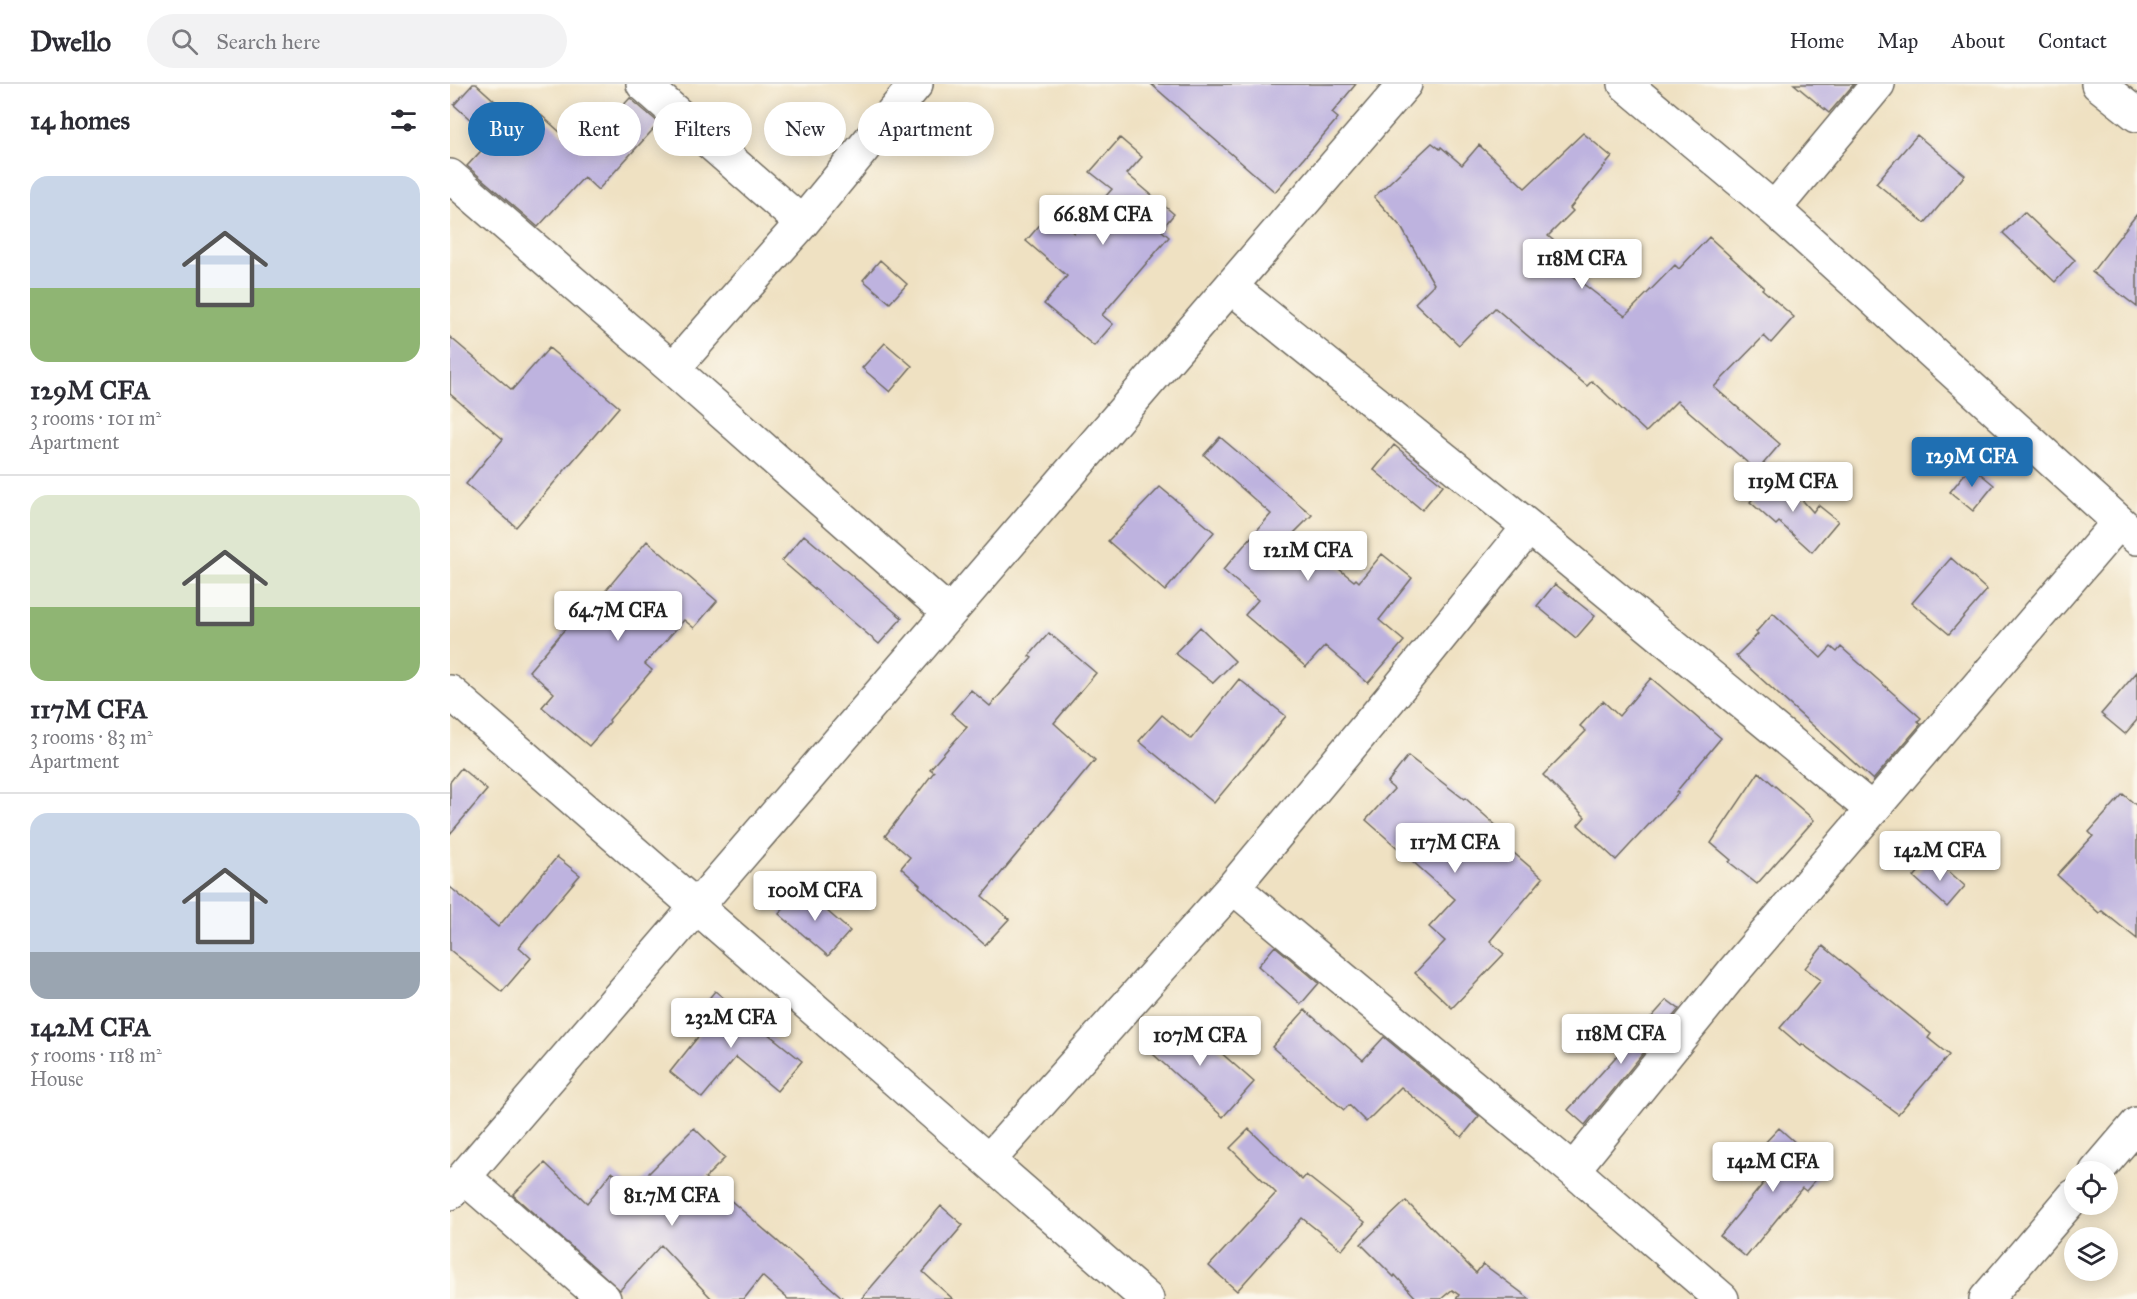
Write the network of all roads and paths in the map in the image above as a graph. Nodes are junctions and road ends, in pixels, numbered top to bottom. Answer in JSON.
{"nodes":[{"id":1,"x":643,"y":84,"type":"edge"},
{"id":2,"x":916,"y":84,"type":"edge"},
{"id":3,"x":1405,"y":84,"type":"edge"},
{"id":4,"x":1625,"y":84,"type":"edge"},
{"id":5,"x":1878,"y":84,"type":"edge"},
{"id":6,"x":2098,"y":84,"type":"edge"},
{"id":7,"x":2137,"y":115,"type":"edge"},
{"id":8,"x":450,"y":176,"type":"edge"},
{"id":9,"x":1774,"y":209,"type":"junction"},
{"id":10,"x":802,"y":223,"type":"junction"},
{"id":11,"x":1231,"y":286,"type":"junction"},
{"id":12,"x":673,"y":369,"type":"junction"},
{"id":13,"x":1529,"y":527,"type":"junction"},
{"id":14,"x":2128,"y":530,"type":"edge"},
{"id":15,"x":949,"y":613,"type":"junction"},
{"id":16,"x":450,"y":692,"type":"edge"},
{"id":17,"x":1872,"y":809,"type":"junction"},
{"id":18,"x":1233,"y":887,"type":"junction"},
{"id":19,"x":696,"y":907,"type":"junction"},
{"id":20,"x":2137,"y":1124,"type":"edge"},
{"id":21,"x":989,"y":1160,"type":"junction"},
{"id":22,"x":2105,"y":1161,"type":"edge"},
{"id":23,"x":1573,"y":1170,"type":"junction"},
{"id":24,"x":457,"y":1185,"type":"edge"},
{"id":25,"x":2064,"y":1208,"type":"edge"},
{"id":26,"x":604,"y":1299,"type":"edge"},
{"id":27,"x":1147,"y":1299,"type":"edge"},
{"id":28,"x":1722,"y":1299,"type":"edge"},
{"id":29,"x":1986,"y":1299,"type":"edge"}],
"edges":[{"from":1,"to":10,"type":"street"},
{"from":2,"to":10,"type":"street"},
{"from":3,"to":11,"type":"street"},
{"from":4,"to":9,"type":"street"},
{"from":5,"to":9,"type":"street"},
{"from":6,"to":7,"type":"street"},
{"from":8,"to":12,"type":"street"},
{"from":9,"to":14,"type":"street"},
{"from":10,"to":12,"type":"street"},
{"from":11,"to":13,"type":"street"},
{"from":11,"to":15,"type":"street"},
{"from":12,"to":15,"type":"street"},
{"from":13,"to":17,"type":"street"},
{"from":13,"to":18,"type":"street"},
{"from":14,"to":17,"type":"street"},
{"from":15,"to":19,"type":"street"},
{"from":16,"to":19,"type":"street"},
{"from":17,"to":23,"type":"street"},
{"from":18,"to":21,"type":"street"},
{"from":18,"to":23,"type":"street"},
{"from":19,"to":21,"type":"street"},
{"from":19,"to":24,"type":"street"},
{"from":20,"to":22,"type":"street"},
{"from":21,"to":27,"type":"street"},
{"from":23,"to":28,"type":"street"},
{"from":24,"to":26,"type":"street"},
{"from":25,"to":29,"type":"street"}]}
